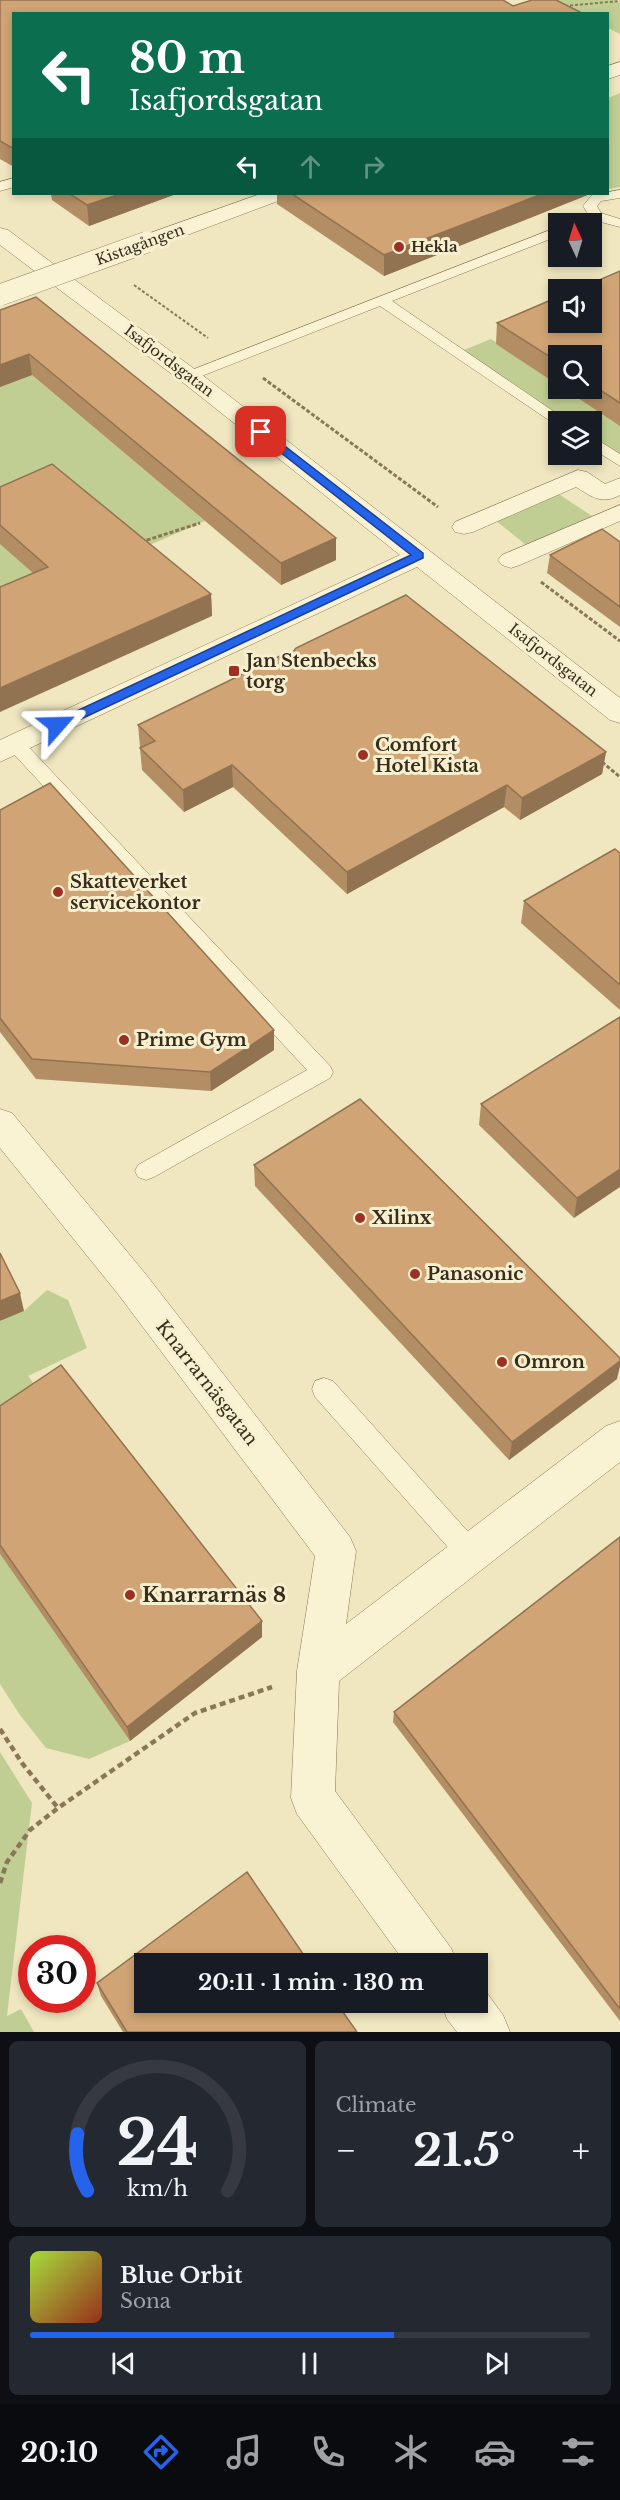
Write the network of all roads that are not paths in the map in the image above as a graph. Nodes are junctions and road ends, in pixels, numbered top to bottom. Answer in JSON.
{"nodes":[{"id":1,"x":276,"y":195,"type":"edge"},
{"id":2,"x":605,"y":195,"type":"edge"},
{"id":3,"x":593,"y":213,"type":"edge"},
{"id":4,"x":602,"y":218,"type":"edge"},
{"id":5,"x":620,"y":223,"type":"edge"},
{"id":6,"x":0,"y":235,"type":"edge"},
{"id":7,"x":548,"y":235,"type":"edge"},
{"id":8,"x":0,"y":295,"type":"edge"},
{"id":9,"x":381,"y":300,"type":"junction"},
{"id":10,"x":189,"y":376,"type":"junction"},
{"id":11,"x":548,"y":413,"type":"edge"},
{"id":12,"x":602,"y":449,"type":"edge"},
{"id":13,"x":620,"y":461,"type":"edge"},
{"id":14,"x":616,"y":499,"type":"edge"},
{"id":15,"x":464,"y":527,"type":"road end"},
{"id":16,"x":419,"y":556,"type":"junction"},
{"id":17,"x":511,"y":560,"type":"road end"},
{"id":18,"x":620,"y":713,"type":"edge"},
{"id":19,"x":8,"y":748,"type":"edge"},
{"id":20,"x":0,"y":1123,"type":"edge"},
{"id":21,"x":146,"y":1171,"type":"dead end"},
{"id":22,"x":324,"y":1389,"type":"dead end"},
{"id":23,"x":620,"y":1438,"type":"edge"},
{"id":24,"x":470,"y":1553,"type":"junction"},
{"id":25,"x":318,"y":1671,"type":"junction"},
{"id":26,"x":427,"y":1953,"type":"edge"},
{"id":27,"x":472,"y":2013,"type":"edge"},
{"id":28,"x":486,"y":2032,"type":"edge"}],
"edges":[{"from":1,"to":8,"type":"street","name":"Kistagången","bridge":true},
{"from":2,"to":3,"type":"lane"},
{"from":4,"to":5,"type":"lane"},
{"from":6,"to":10,"type":"street","name":"Isafjordsgatan"},
{"from":7,"to":9,"type":"lane"},
{"from":9,"to":10,"type":"lane"},
{"from":9,"to":11,"type":"lane"},
{"from":10,"to":16,"type":"street","name":"Isafjordsgatan"},
{"from":12,"to":13,"type":"lane"},
{"from":14,"to":15,"type":"street"},
{"from":14,"to":17,"type":"street"},
{"from":16,"to":18,"type":"street","name":"Isafjordsgatan"},
{"from":16,"to":19,"type":"street"},
{"from":19,"to":21,"type":"lane"},
{"from":20,"to":25,"type":"street","name":"Knarrarnäsgatan"},
{"from":22,"to":24,"type":"lane"},
{"from":23,"to":24,"type":"street"},
{"from":24,"to":25,"type":"street"},
{"from":25,"to":26,"type":"street","name":"Knarrarnäsgatan"},
{"from":27,"to":28,"type":"street"}]}
